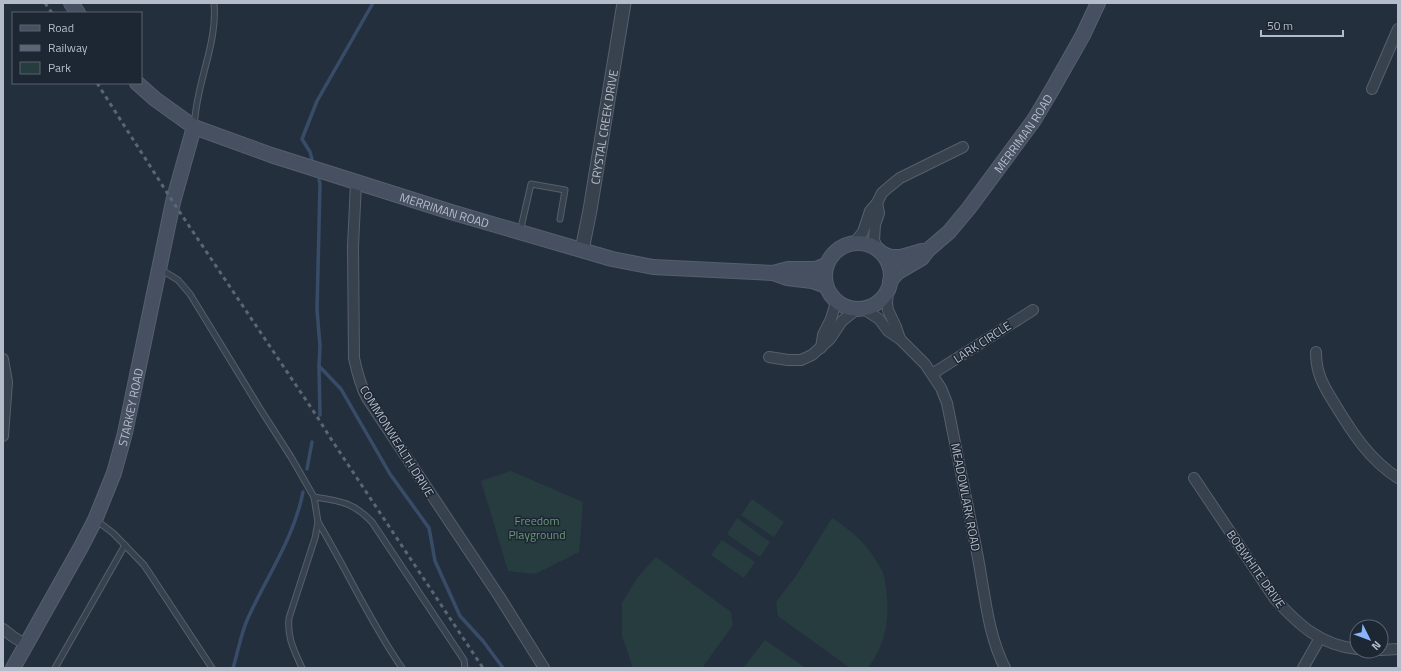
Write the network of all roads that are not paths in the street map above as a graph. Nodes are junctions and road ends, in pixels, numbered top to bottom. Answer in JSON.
{"nodes":[{"id":1,"x":71,"y":3,"type":"edge"},
{"id":2,"x":214,"y":3,"type":"edge"},
{"id":3,"x":624,"y":3,"type":"edge"},
{"id":4,"x":1098,"y":3,"type":"edge"},
{"id":5,"x":77,"y":12,"type":"edge"},
{"id":6,"x":1398,"y":29,"type":"edge"},
{"id":7,"x":138,"y":84,"type":"edge"},
{"id":8,"x":1372,"y":89,"type":"dead end"},
{"id":9,"x":194,"y":127,"type":"junction"},
{"id":10,"x":963,"y":147,"type":"dead end"},
{"id":11,"x":356,"y":182,"type":"junction"},
{"id":12,"x":877,"y":203,"type":"junction"},
{"id":13,"x":560,"y":219,"type":"dead end"},
{"id":14,"x":520,"y":232,"type":"junction"},
{"id":15,"x":854,"y":243,"type":"junction"},
{"id":16,"x":582,"y":250,"type":"junction"},
{"id":17,"x":928,"y":250,"type":"junction"},
{"id":18,"x":880,"y":252,"type":"junction"},
{"id":19,"x":826,"y":265,"type":"junction"},
{"id":20,"x":159,"y":269,"type":"junction"},
{"id":21,"x":772,"y":273,"type":"junction"},
{"id":22,"x":889,"y":285,"type":"junction"},
{"id":23,"x":826,"y":286,"type":"junction"},
{"id":24,"x":836,"y":302,"type":"junction"},
{"id":25,"x":860,"y":309,"type":"junction"},
{"id":26,"x":1033,"y":310,"type":"dead end"},
{"id":27,"x":900,"y":338,"type":"junction"},
{"id":28,"x":821,"y":348,"type":"junction"},
{"id":29,"x":1316,"y":352,"type":"dead end"},
{"id":30,"x":769,"y":356,"type":"dead end"},
{"id":31,"x":3,"y":359,"type":"edge"},
{"id":32,"x":932,"y":374,"type":"junction"},
{"id":33,"x":3,"y":436,"type":"edge"},
{"id":34,"x":1194,"y":478,"type":"dead end"},
{"id":35,"x":1398,"y":478,"type":"edge"},
{"id":36,"x":314,"y":497,"type":"junction"},
{"id":37,"x":95,"y":520,"type":"junction"},
{"id":38,"x":318,"y":522,"type":"junction"},
{"id":39,"x":125,"y":545,"type":"junction"},
{"id":40,"x":3,"y":629,"type":"edge"},
{"id":41,"x":1320,"y":638,"type":"junction"},
{"id":42,"x":26,"y":645,"type":"junction"},
{"id":43,"x":1349,"y":648,"type":"edge"},
{"id":44,"x":13,"y":668,"type":"edge"},
{"id":45,"x":55,"y":668,"type":"edge"},
{"id":46,"x":212,"y":668,"type":"edge"},
{"id":47,"x":302,"y":668,"type":"edge"},
{"id":48,"x":402,"y":668,"type":"edge"},
{"id":49,"x":465,"y":668,"type":"edge"},
{"id":50,"x":544,"y":668,"type":"edge"},
{"id":51,"x":1005,"y":668,"type":"edge"},
{"id":52,"x":1303,"y":668,"type":"edge"}],
"edges":[{"from":1,"to":5,"type":"main road"},
{"from":2,"to":9,"type":"lane"},
{"from":3,"to":16,"type":"street","name":"CRYSTAL CREEK DRIVE"},
{"from":4,"to":17,"type":"main road","name":"MERRIMAN ROAD"},
{"from":6,"to":8,"type":"street"},
{"from":7,"to":9,"type":"main road","name":"MERRIMAN ROAD"},
{"from":9,"to":11,"type":"main road","name":"MERRIMAN ROAD"},
{"from":9,"to":20,"type":"main road","name":"STARKEY ROAD"},
{"from":10,"to":12,"type":"street"},
{"from":11,"to":14,"type":"main road","name":"MERRIMAN ROAD"},
{"from":11,"to":50,"type":"street","name":"COMMONWEALTH DRIVE"},
{"from":12,"to":15,"type":"street"},
{"from":12,"to":18,"type":"street"},
{"from":13,"to":14,"type":"lane"},
{"from":14,"to":16,"type":"main road","name":"MERRIMAN ROAD"},
{"from":15,"to":18,"type":"main road"},
{"from":15,"to":19,"type":"main road"},
{"from":16,"to":21,"type":"main road","name":"MERRIMAN ROAD"},
{"from":17,"to":18,"type":"main road","name":"MERRIMAN ROAD"},
{"from":17,"to":22,"type":"main road","name":"MERRIMAN ROAD"},
{"from":18,"to":22,"type":"main road"},
{"from":19,"to":21,"type":"main road","name":"MERRIMAN ROAD"},
{"from":19,"to":23,"type":"main road"},
{"from":20,"to":36,"type":"lane"},
{"from":20,"to":37,"type":"main road","name":"STARKEY ROAD"},
{"from":21,"to":23,"type":"main road","name":"MERRIMAN ROAD"},
{"from":22,"to":25,"type":"main road"},
{"from":22,"to":27,"type":"street","name":"MEADOWLARK ROAD"},
{"from":23,"to":24,"type":"main road"},
{"from":24,"to":25,"type":"main road"},
{"from":24,"to":28,"type":"street"},
{"from":25,"to":27,"type":"street","name":"MEADOWLARK ROAD"},
{"from":25,"to":28,"type":"street"},
{"from":26,"to":32,"type":"street","name":"LARK CIRCLE"},
{"from":27,"to":32,"type":"street","name":"MEADOWLARK ROAD"},
{"from":28,"to":30,"type":"street"},
{"from":29,"to":35,"type":"street"},
{"from":31,"to":33,"type":"street"},
{"from":32,"to":51,"type":"street","name":"MEADOWLARK ROAD"},
{"from":34,"to":41,"type":"street","name":"BOBWHITE DRIVE"},
{"from":36,"to":38,"type":"lane"},
{"from":36,"to":49,"type":"lane"},
{"from":37,"to":39,"type":"lane"},
{"from":37,"to":42,"type":"main road","name":"STARKEY ROAD"},
{"from":38,"to":47,"type":"lane"},
{"from":38,"to":48,"type":"lane"},
{"from":39,"to":45,"type":"lane"},
{"from":39,"to":46,"type":"lane"},
{"from":40,"to":42,"type":"street"},
{"from":41,"to":43,"type":"street","name":"BOBWHITE DRIVE"},
{"from":41,"to":52,"type":"street"},
{"from":42,"to":44,"type":"main road","name":"STARKEY ROAD"}]}
